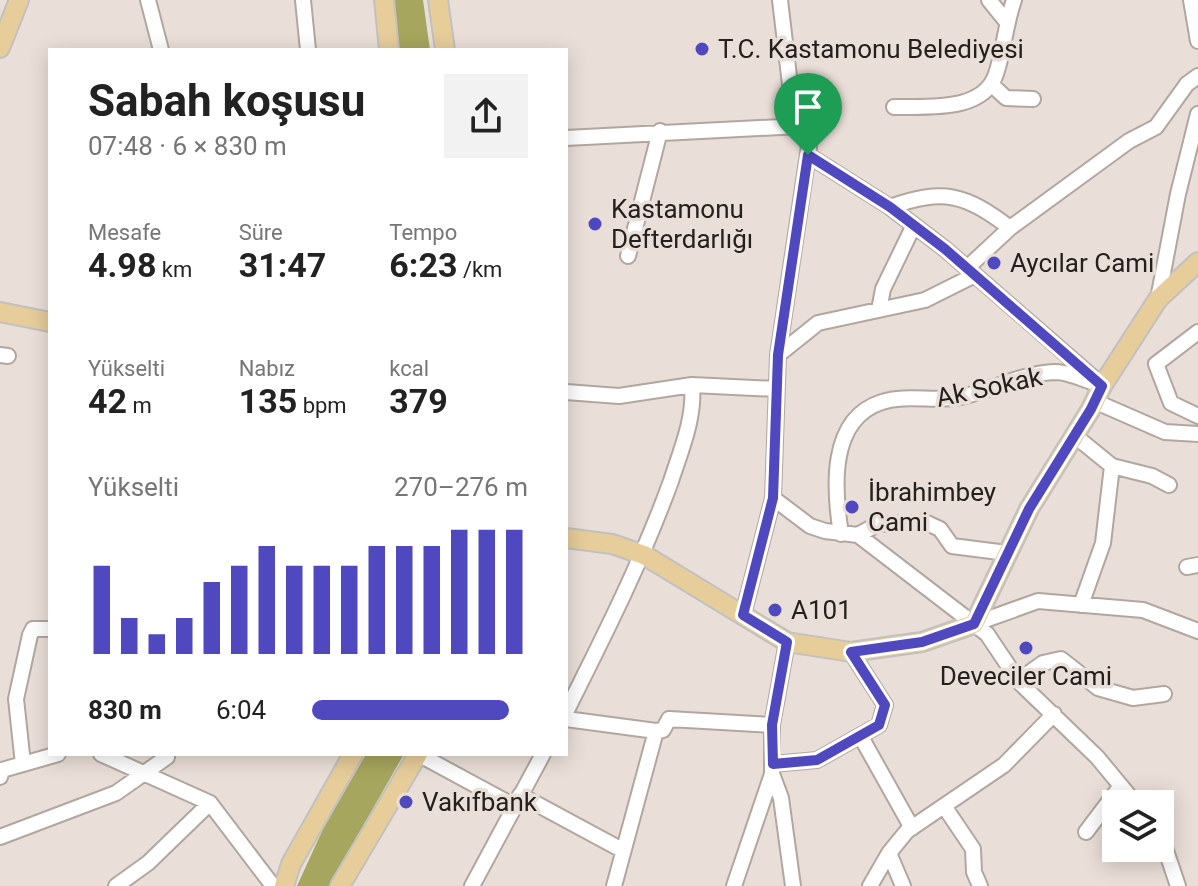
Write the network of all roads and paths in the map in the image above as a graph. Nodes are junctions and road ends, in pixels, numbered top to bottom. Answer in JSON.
{"nodes":[{"id":1,"x":19,"y":0,"type":"edge"},
{"id":2,"x":148,"y":0,"type":"edge"},
{"id":3,"x":303,"y":0,"type":"edge"},
{"id":4,"x":384,"y":0,"type":"edge"},
{"id":5,"x":438,"y":0,"type":"edge"},
{"id":6,"x":780,"y":0,"type":"edge"},
{"id":7,"x":989,"y":0,"type":"edge"},
{"id":8,"x":1014,"y":0,"type":"edge"},
{"id":9,"x":1191,"y":0,"type":"edge"},
{"id":10,"x":1006,"y":21,"type":"junction"},
{"id":11,"x":1198,"y":41,"type":"edge"},
{"id":12,"x":0,"y":48,"type":"edge"},
{"id":13,"x":160,"y":48,"type":"edge"},
{"id":14,"x":308,"y":48,"type":"edge"},
{"id":15,"x":389,"y":48,"type":"edge"},
{"id":16,"x":445,"y":48,"type":"edge"},
{"id":17,"x":1198,"y":76,"type":"edge"},
{"id":18,"x":991,"y":84,"type":"junction"},
{"id":19,"x":1033,"y":99,"type":"dead end"},
{"id":20,"x":894,"y":107,"type":"dead end"},
{"id":21,"x":1198,"y":114,"type":"edge"},
{"id":22,"x":798,"y":121,"type":"junction"},
{"id":23,"x":568,"y":131,"type":"edge"},
{"id":24,"x":660,"y":131,"type":"junction"},
{"id":25,"x":568,"y":138,"type":"edge"},
{"id":26,"x":808,"y":155,"type":"junction"},
{"id":27,"x":890,"y":207,"type":"junction"},
{"id":28,"x":913,"y":227,"type":"junction"},
{"id":29,"x":1010,"y":228,"type":"junction"},
{"id":30,"x":628,"y":256,"type":"dead end"},
{"id":31,"x":1198,"y":262,"type":"edge"},
{"id":32,"x":971,"y":272,"type":"junction"},
{"id":33,"x":1158,"y":299,"type":"junction"},
{"id":34,"x":879,"y":310,"type":"junction"},
{"id":35,"x":0,"y":312,"type":"edge"},
{"id":36,"x":48,"y":322,"type":"edge"},
{"id":37,"x":1198,"y":332,"type":"edge"},
{"id":38,"x":778,"y":355,"type":"junction"},
{"id":39,"x":692,"y":385,"type":"junction"},
{"id":40,"x":777,"y":389,"type":"junction"},
{"id":41,"x":568,"y":392,"type":"edge"},
{"id":42,"x":1098,"y":393,"type":"junction"},
{"id":43,"x":1198,"y":416,"type":"edge"},
{"id":44,"x":1198,"y":434,"type":"edge"},
{"id":45,"x":1075,"y":436,"type":"junction"},
{"id":46,"x":1112,"y":466,"type":"junction"},
{"id":47,"x":1169,"y":485,"type":"dead end"},
{"id":48,"x":773,"y":498,"type":"junction"},
{"id":49,"x":841,"y":534,"type":"junction"},
{"id":50,"x":858,"y":535,"type":"junction"},
{"id":51,"x":568,"y":538,"type":"edge"},
{"id":52,"x":1007,"y":553,"type":"junction"},
{"id":53,"x":644,"y":555,"type":"junction"},
{"id":54,"x":1081,"y":605,"type":"junction"},
{"id":55,"x":743,"y":615,"type":"junction"},
{"id":56,"x":974,"y":624,"type":"junction"},
{"id":57,"x":48,"y":629,"type":"edge"},
{"id":58,"x":1198,"y":631,"type":"edge"},
{"id":59,"x":787,"y":642,"type":"junction"},
{"id":60,"x":851,"y":652,"type":"junction"},
{"id":61,"x":1018,"y":681,"type":"junction"},
{"id":62,"x":1164,"y":694,"type":"dead end"},
{"id":63,"x":568,"y":708,"type":"edge"},
{"id":64,"x":1054,"y":714,"type":"junction"},
{"id":65,"x":568,"y":719,"type":"edge"},
{"id":66,"x":772,"y":725,"type":"junction"},
{"id":67,"x":656,"y":731,"type":"junction"},
{"id":68,"x":861,"y":737,"type":"junction"},
{"id":69,"x":51,"y":756,"type":"edge"},
{"id":70,"x":105,"y":756,"type":"edge"},
{"id":71,"x":352,"y":756,"type":"edge"},
{"id":72,"x":417,"y":756,"type":"edge"},
{"id":73,"x":422,"y":756,"type":"edge"},
{"id":74,"x":542,"y":756,"type":"edge"},
{"id":75,"x":167,"y":757,"type":"dead end"},
{"id":76,"x":23,"y":764,"type":"junction"},
{"id":77,"x":772,"y":769,"type":"junction"},
{"id":78,"x":143,"y":773,"type":"junction"},
{"id":79,"x":0,"y":777,"type":"edge"},
{"id":80,"x":1120,"y":787,"type":"junction"},
{"id":81,"x":1123,"y":790,"type":"edge"},
{"id":82,"x":517,"y":801,"type":"junction"},
{"id":83,"x":210,"y":803,"type":"junction"},
{"id":84,"x":944,"y":806,"type":"junction"},
{"id":85,"x":912,"y":828,"type":"junction"},
{"id":86,"x":1086,"y":832,"type":"dead end"},
{"id":87,"x":0,"y":837,"type":"edge"},
{"id":88,"x":622,"y":850,"type":"junction"},
{"id":89,"x":889,"y":853,"type":"junction"},
{"id":90,"x":1170,"y":862,"type":"edge"},
{"id":91,"x":116,"y":886,"type":"edge"},
{"id":92,"x":273,"y":886,"type":"edge"},
{"id":93,"x":284,"y":886,"type":"edge"},
{"id":94,"x":340,"y":886,"type":"edge"},
{"id":95,"x":472,"y":886,"type":"edge"},
{"id":96,"x":614,"y":886,"type":"edge"},
{"id":97,"x":734,"y":886,"type":"edge"},
{"id":98,"x":793,"y":886,"type":"edge"},
{"id":99,"x":870,"y":886,"type":"edge"},
{"id":100,"x":903,"y":886,"type":"edge"},
{"id":101,"x":980,"y":886,"type":"edge"},
{"id":102,"x":1178,"y":886,"type":"edge"}],
"edges":[{"from":1,"to":12,"type":"main road"},
{"from":2,"to":13,"type":"street"},
{"from":3,"to":14,"type":"street"},
{"from":4,"to":15,"type":"main road"},
{"from":5,"to":16,"type":"main road"},
{"from":6,"to":22,"type":"street"},
{"from":7,"to":10,"type":"street"},
{"from":8,"to":10,"type":"street"},
{"from":9,"to":11,"type":"street"},
{"from":10,"to":18,"type":"street"},
{"from":17,"to":29,"type":"street"},
{"from":18,"to":19,"type":"street"},
{"from":18,"to":20,"type":"street"},
{"from":21,"to":33,"type":"street"},
{"from":22,"to":23,"type":"street"},
{"from":22,"to":24,"type":"street"},
{"from":22,"to":26,"type":"street"},
{"from":24,"to":25,"type":"street"},
{"from":24,"to":30,"type":"street"},
{"from":26,"to":27,"type":"street"},
{"from":26,"to":38,"type":"street"},
{"from":27,"to":28,"type":"street"},
{"from":27,"to":29,"type":"street"},
{"from":28,"to":32,"type":"street"},
{"from":28,"to":34,"type":"street"},
{"from":29,"to":32,"type":"street"},
{"from":31,"to":33,"type":"main road"},
{"from":32,"to":34,"type":"street"},
{"from":32,"to":42,"type":"street"},
{"from":33,"to":42,"type":"main road"},
{"from":34,"to":38,"type":"street"},
{"from":35,"to":36,"type":"main road"},
{"from":37,"to":43,"type":"street"},
{"from":38,"to":40,"type":"street"},
{"from":39,"to":40,"type":"street"},
{"from":39,"to":41,"type":"street"},
{"from":39,"to":53,"type":"street"},
{"from":40,"to":48,"type":"street"},
{"from":42,"to":44,"type":"street"},
{"from":42,"to":45,"type":"main road"},
{"from":42,"to":49,"type":"street","name":"Ak Sokak"},
{"from":45,"to":46,"type":"street"},
{"from":45,"to":52,"type":"main road"},
{"from":46,"to":47,"type":"street"},
{"from":46,"to":54,"type":"street"},
{"from":48,"to":49,"type":"street"},
{"from":48,"to":55,"type":"street"},
{"from":49,"to":50,"type":"street"},
{"from":50,"to":52,"type":"street"},
{"from":50,"to":56,"type":"street"},
{"from":51,"to":53,"type":"main road"},
{"from":52,"to":56,"type":"main road"},
{"from":53,"to":55,"type":"main road"},
{"from":53,"to":63,"type":"street"},
{"from":54,"to":56,"type":"street"},
{"from":54,"to":58,"type":"street"},
{"from":55,"to":59,"type":"main road"},
{"from":56,"to":60,"type":"main road"},
{"from":56,"to":61,"type":"street"},
{"from":57,"to":76,"type":"street"},
{"from":59,"to":60,"type":"main road"},
{"from":59,"to":66,"type":"street"},
{"from":60,"to":68,"type":"street"},
{"from":61,"to":62,"type":"street"},
{"from":61,"to":64,"type":"street"},
{"from":64,"to":80,"type":"street"},
{"from":64,"to":84,"type":"street"},
{"from":65,"to":67,"type":"street"},
{"from":66,"to":67,"type":"street"},
{"from":66,"to":77,"type":"street"},
{"from":67,"to":88,"type":"street"},
{"from":68,"to":77,"type":"street"},
{"from":68,"to":85,"type":"street"},
{"from":69,"to":76,"type":"street"},
{"from":70,"to":78,"type":"street"},
{"from":71,"to":93,"type":"main road"},
{"from":72,"to":94,"type":"main road"},
{"from":73,"to":82,"type":"street"},
{"from":74,"to":82,"type":"street"},
{"from":75,"to":78,"type":"street"},
{"from":76,"to":79,"type":"street"},
{"from":77,"to":97,"type":"street"},
{"from":77,"to":98,"type":"street"},
{"from":78,"to":83,"type":"street"},
{"from":78,"to":87,"type":"street"},
{"from":80,"to":81,"type":"street"},
{"from":80,"to":86,"type":"street"},
{"from":82,"to":88,"type":"street"},
{"from":82,"to":95,"type":"street"},
{"from":83,"to":91,"type":"street"},
{"from":83,"to":92,"type":"street"},
{"from":84,"to":85,"type":"street"},
{"from":84,"to":101,"type":"street"},
{"from":85,"to":89,"type":"street"},
{"from":88,"to":96,"type":"street"},
{"from":89,"to":99,"type":"street"},
{"from":89,"to":100,"type":"street"},
{"from":90,"to":102,"type":"street"}]}
